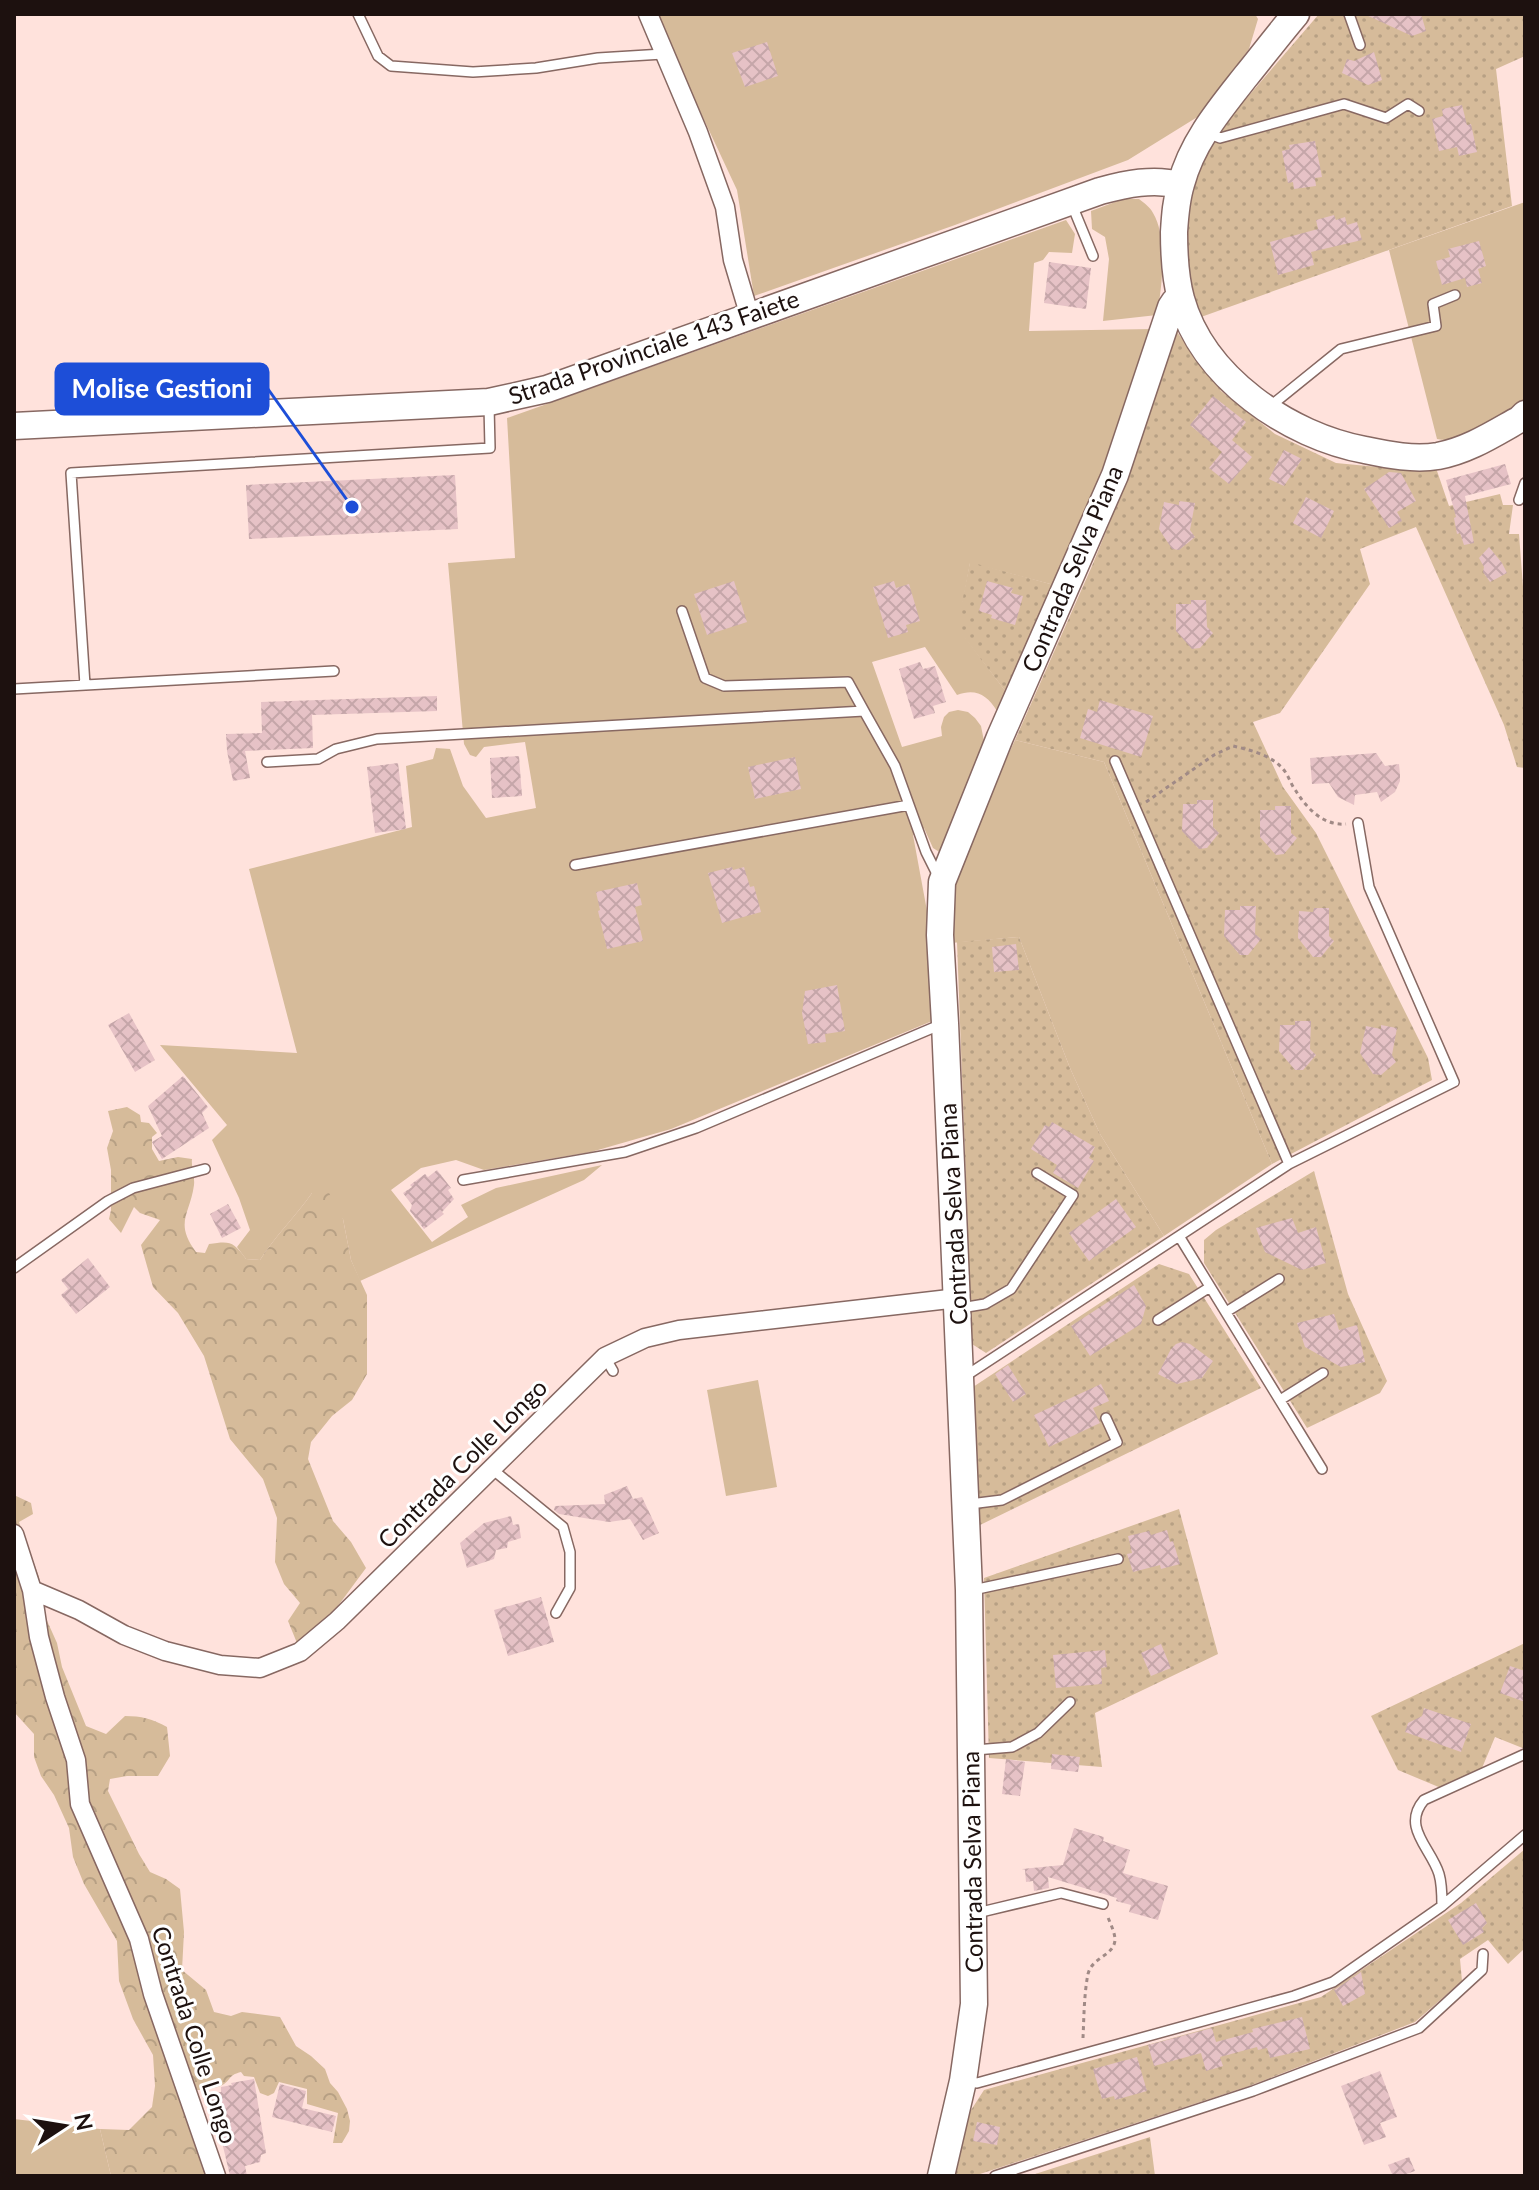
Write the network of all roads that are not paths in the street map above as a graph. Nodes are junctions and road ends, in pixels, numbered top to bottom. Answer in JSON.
{"nodes":[{"id":1,"x":358,"y":14,"type":"edge"},
{"id":2,"x":648,"y":14,"type":"edge"},
{"id":3,"x":1349,"y":14,"type":"edge"},
{"id":4,"x":1284,"y":20,"type":"edge"},
{"id":5,"x":1360,"y":45,"type":"dead end"},
{"id":6,"x":663,"y":54,"type":"junction"},
{"id":7,"x":1419,"y":111,"type":"dead end"},
{"id":8,"x":1204,"y":132,"type":"junction"},
{"id":9,"x":1180,"y":185,"type":"junction"},
{"id":10,"x":1071,"y":201,"type":"junction"},
{"id":11,"x":1093,"y":256,"type":"dead end"},
{"id":12,"x":1455,"y":295,"type":"dead end"},
{"id":13,"x":1181,"y":299,"type":"junction"},
{"id":14,"x":750,"y":317,"type":"junction"},
{"id":15,"x":489,"y":402,"type":"junction"},
{"id":16,"x":1266,"y":410,"type":"junction"},
{"id":17,"x":1525,"y":414,"type":"edge"},
{"id":18,"x":14,"y":426,"type":"edge"},
{"id":19,"x":1525,"y":483,"type":"edge"},
{"id":20,"x":1519,"y":500,"type":"dead end"},
{"id":21,"x":682,"y":611,"type":"dead end"},
{"id":22,"x":334,"y":671,"type":"dead end"},
{"id":23,"x":85,"y":685,"type":"junction"},
{"id":24,"x":14,"y":689,"type":"edge"},
{"id":25,"x":864,"y":711,"type":"junction"},
{"id":26,"x":1115,"y":761,"type":"dead end"},
{"id":27,"x":267,"y":762,"type":"dead end"},
{"id":28,"x":909,"y":805,"type":"junction"},
{"id":29,"x":1358,"y":823,"type":"road end"},
{"id":30,"x":575,"y":865,"type":"dead end"},
{"id":31,"x":942,"y":882,"type":"junction"},
{"id":32,"x":945,"y":1023,"type":"junction"},
{"id":33,"x":1289,"y":1164,"type":"junction"},
{"id":34,"x":205,"y":1169,"type":"dead end"},
{"id":35,"x":1037,"y":1173,"type":"dead end"},
{"id":36,"x":463,"y":1180,"type":"dead end"},
{"id":37,"x":1179,"y":1236,"type":"junction"},
{"id":38,"x":14,"y":1268,"type":"edge"},
{"id":39,"x":1279,"y":1279,"type":"dead end"},
{"id":40,"x":1210,"y":1287,"type":"junction"},
{"id":41,"x":958,"y":1303,"type":"junction"},
{"id":42,"x":1226,"y":1312,"type":"junction"},
{"id":43,"x":1158,"y":1320,"type":"dead end"},
{"id":44,"x":1323,"y":1373,"type":"dead end"},
{"id":45,"x":961,"y":1379,"type":"junction"},
{"id":46,"x":1280,"y":1400,"type":"junction"},
{"id":47,"x":1106,"y":1418,"type":"dead end"},
{"id":48,"x":492,"y":1469,"type":"junction"},
{"id":49,"x":1322,"y":1469,"type":"dead end"},
{"id":50,"x":966,"y":1505,"type":"junction"},
{"id":51,"x":14,"y":1534,"type":"edge"},
{"id":52,"x":1118,"y":1559,"type":"dead end"},
{"id":53,"x":32,"y":1590,"type":"junction"},
{"id":54,"x":969,"y":1590,"type":"junction"},
{"id":55,"x":556,"y":1613,"type":"dead end"},
{"id":56,"x":1070,"y":1702,"type":"dead end"},
{"id":57,"x":972,"y":1750,"type":"junction"},
{"id":58,"x":1525,"y":1754,"type":"edge"},
{"id":59,"x":1525,"y":1835,"type":"edge"},
{"id":60,"x":1103,"y":1904,"type":"road end"},
{"id":61,"x":1442,"y":1906,"type":"junction"},
{"id":62,"x":974,"y":1914,"type":"junction"},
{"id":63,"x":1483,"y":1954,"type":"dead end"},
{"id":64,"x":963,"y":2081,"type":"junction"},
{"id":65,"x":216,"y":2176,"type":"edge"},
{"id":66,"x":941,"y":2176,"type":"edge"},
{"id":67,"x":995,"y":2176,"type":"edge"}],
"edges":[{"from":1,"to":6,"type":"lane"},
{"from":2,"to":6,"type":"street"},
{"from":3,"to":5,"type":"lane"},
{"from":4,"to":8,"type":"street"},
{"from":6,"to":14,"type":"street"},
{"from":7,"to":8,"type":"lane"},
{"from":8,"to":9,"type":"street"},
{"from":9,"to":10,"type":"street","name":"Strada Provinciale 143 Faiete"},
{"from":9,"to":13,"type":"street"},
{"from":10,"to":11,"type":"lane"},
{"from":10,"to":14,"type":"street","name":"Strada Provinciale 143 Faiete"},
{"from":12,"to":16,"type":"lane"},
{"from":13,"to":16,"type":"street"},
{"from":13,"to":31,"type":"street","name":"Contrada Selva Piana"},
{"from":14,"to":15,"type":"street","name":"Strada Provinciale 143 Faiete"},
{"from":15,"to":18,"type":"street","name":"Strada Provinciale 143 Faiete"},
{"from":15,"to":23,"type":"lane"},
{"from":16,"to":17,"type":"street"},
{"from":19,"to":20,"type":"lane"},
{"from":21,"to":25,"type":"lane"},
{"from":22,"to":23,"type":"lane"},
{"from":23,"to":24,"type":"lane"},
{"from":25,"to":27,"type":"lane"},
{"from":25,"to":28,"type":"lane"},
{"from":26,"to":33,"type":"lane"},
{"from":28,"to":30,"type":"lane"},
{"from":28,"to":31,"type":"lane"},
{"from":29,"to":33,"type":"lane"},
{"from":31,"to":32,"type":"street","name":"Contrada Selva Piana"},
{"from":32,"to":36,"type":"lane"},
{"from":32,"to":41,"type":"street","name":"Contrada Selva Piana"},
{"from":33,"to":37,"type":"lane"},
{"from":34,"to":38,"type":"lane"},
{"from":35,"to":41,"type":"lane"},
{"from":37,"to":40,"type":"lane"},
{"from":37,"to":45,"type":"lane"},
{"from":39,"to":42,"type":"lane"},
{"from":40,"to":42,"type":"lane"},
{"from":40,"to":43,"type":"lane"},
{"from":41,"to":45,"type":"street","name":"Contrada Selva Piana"},
{"from":41,"to":48,"type":"street","name":"Contrada Colle Longo"},
{"from":42,"to":46,"type":"lane"},
{"from":44,"to":46,"type":"lane"},
{"from":45,"to":50,"type":"street","name":"Contrada Selva Piana"},
{"from":46,"to":49,"type":"lane"},
{"from":47,"to":50,"type":"lane"},
{"from":48,"to":53,"type":"street","name":"Contrada Colle Longo"},
{"from":48,"to":55,"type":"lane"},
{"from":50,"to":54,"type":"street","name":"Contrada Selva Piana"},
{"from":51,"to":53,"type":"street","name":"Contrada Colle Longo"},
{"from":52,"to":54,"type":"lane"},
{"from":53,"to":65,"type":"street","name":"Contrada Colle Longo"},
{"from":54,"to":57,"type":"street","name":"Contrada Selva Piana"},
{"from":56,"to":57,"type":"lane"},
{"from":57,"to":62,"type":"street","name":"Contrada Selva Piana"},
{"from":58,"to":61,"type":"lane"},
{"from":59,"to":61,"type":"lane"},
{"from":60,"to":62,"type":"lane"},
{"from":61,"to":64,"type":"lane"},
{"from":62,"to":64,"type":"street","name":"Contrada Selva Piana"},
{"from":63,"to":67,"type":"lane"},
{"from":64,"to":66,"type":"street","name":"Contrada Selva Piana"}]}
